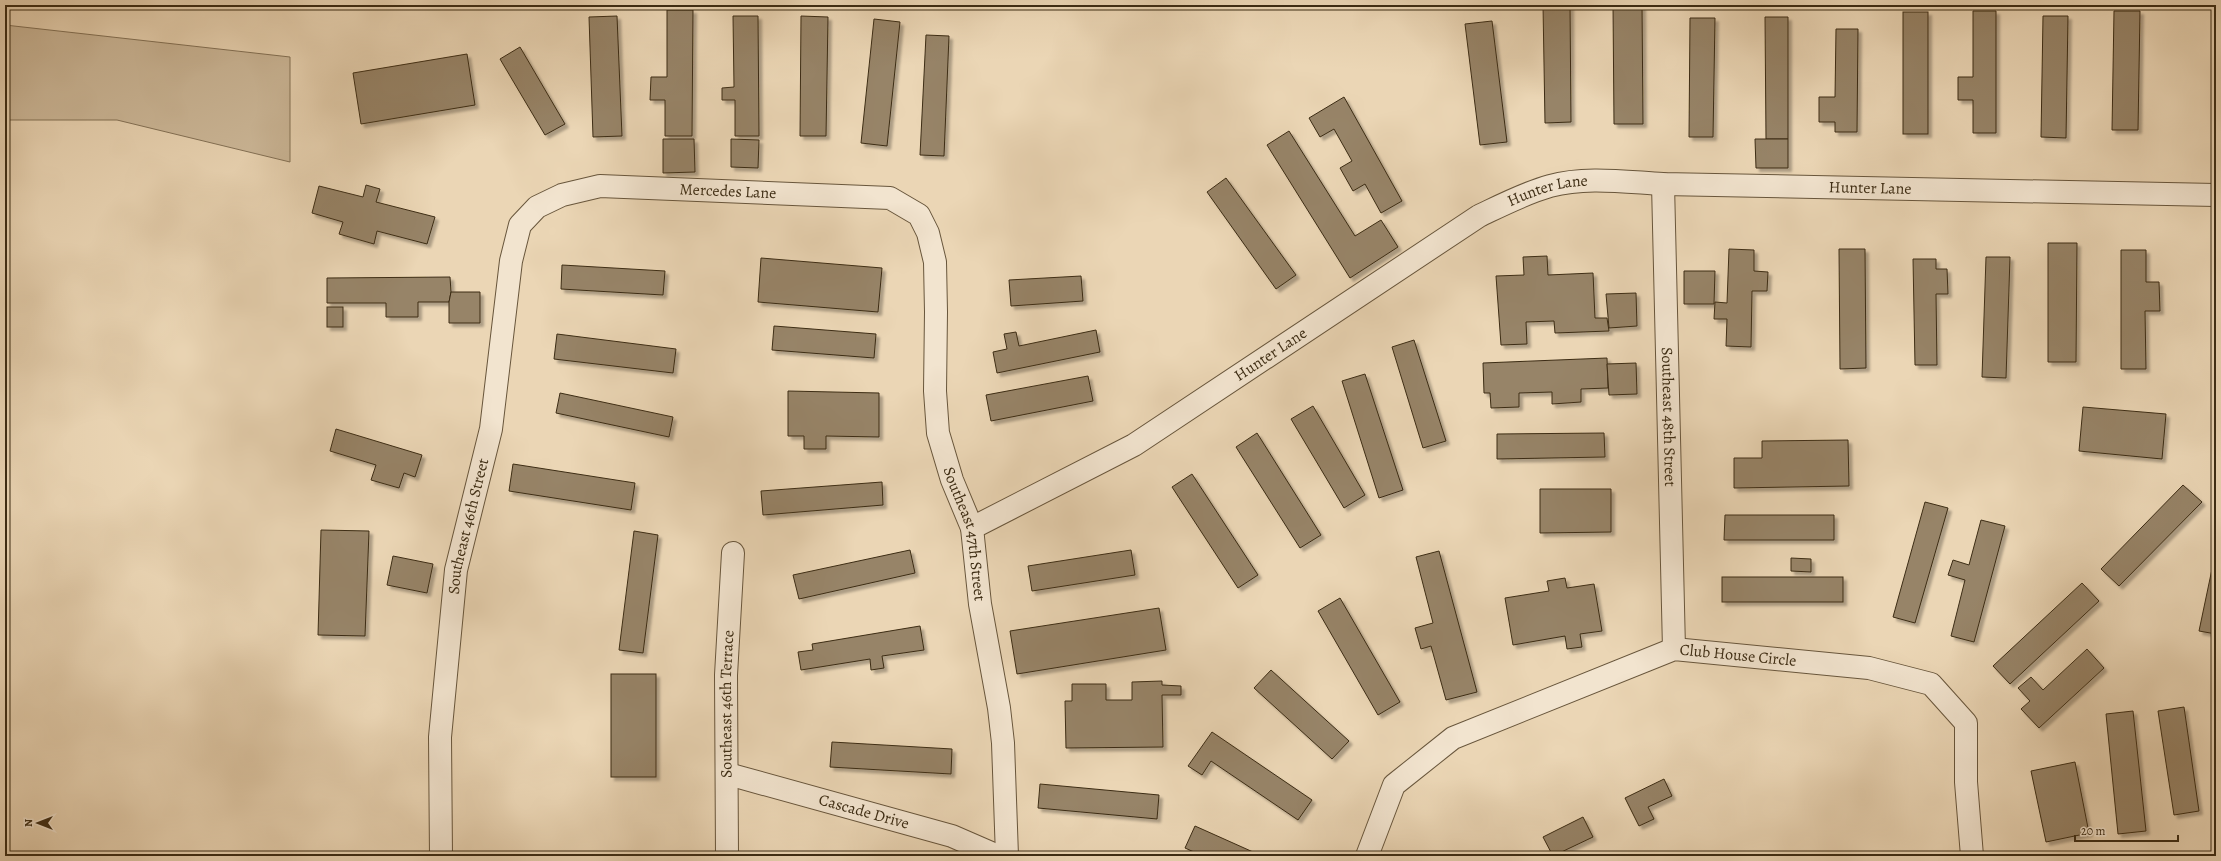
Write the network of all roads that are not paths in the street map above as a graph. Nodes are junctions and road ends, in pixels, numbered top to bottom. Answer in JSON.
{"nodes":[{"id":1,"x":1662,"y":184,"type":"junction"},
{"id":2,"x":2216,"y":194,"type":"edge"},
{"id":3,"x":537,"y":207,"type":"joint"},
{"id":4,"x":919,"y":215,"type":"joint"},
{"id":5,"x":972,"y":528,"type":"junction"},
{"id":6,"x":732,"y":553,"type":"dead end"},
{"id":7,"x":1674,"y":649,"type":"junction"},
{"id":8,"x":728,"y":774,"type":"junction"},
{"id":9,"x":441,"y":856,"type":"edge"},
{"id":10,"x":727,"y":856,"type":"edge"},
{"id":11,"x":998,"y":856,"type":"edge"},
{"id":12,"x":1007,"y":856,"type":"edge"},
{"id":13,"x":1367,"y":856,"type":"edge"},
{"id":14,"x":1972,"y":856,"type":"edge"}],
"edges":[{"from":1,"to":2,"type":"street","name":"Hunter Lane"},
{"from":1,"to":5,"type":"street","name":"Hunter Lane"},
{"from":1,"to":7,"type":"street","name":"Southeast 48th Street"},
{"from":3,"to":4,"type":"street","name":"Mercedes Lane"},
{"from":3,"to":9,"type":"street","name":"Southeast 46th Street"},
{"from":4,"to":5,"type":"street","name":"Southeast 47th Street"},
{"from":5,"to":12,"type":"street","name":"Southeast 47th Street"},
{"from":6,"to":8,"type":"street","name":"Southeast 46th Terrace"},
{"from":7,"to":13,"type":"street","name":"Club House Circle"},
{"from":7,"to":14,"type":"street","name":"Club House Circle"},
{"from":8,"to":10,"type":"street","name":"Southeast 46th Terrace"},
{"from":8,"to":11,"type":"street","name":"Cascade Drive"}]}
